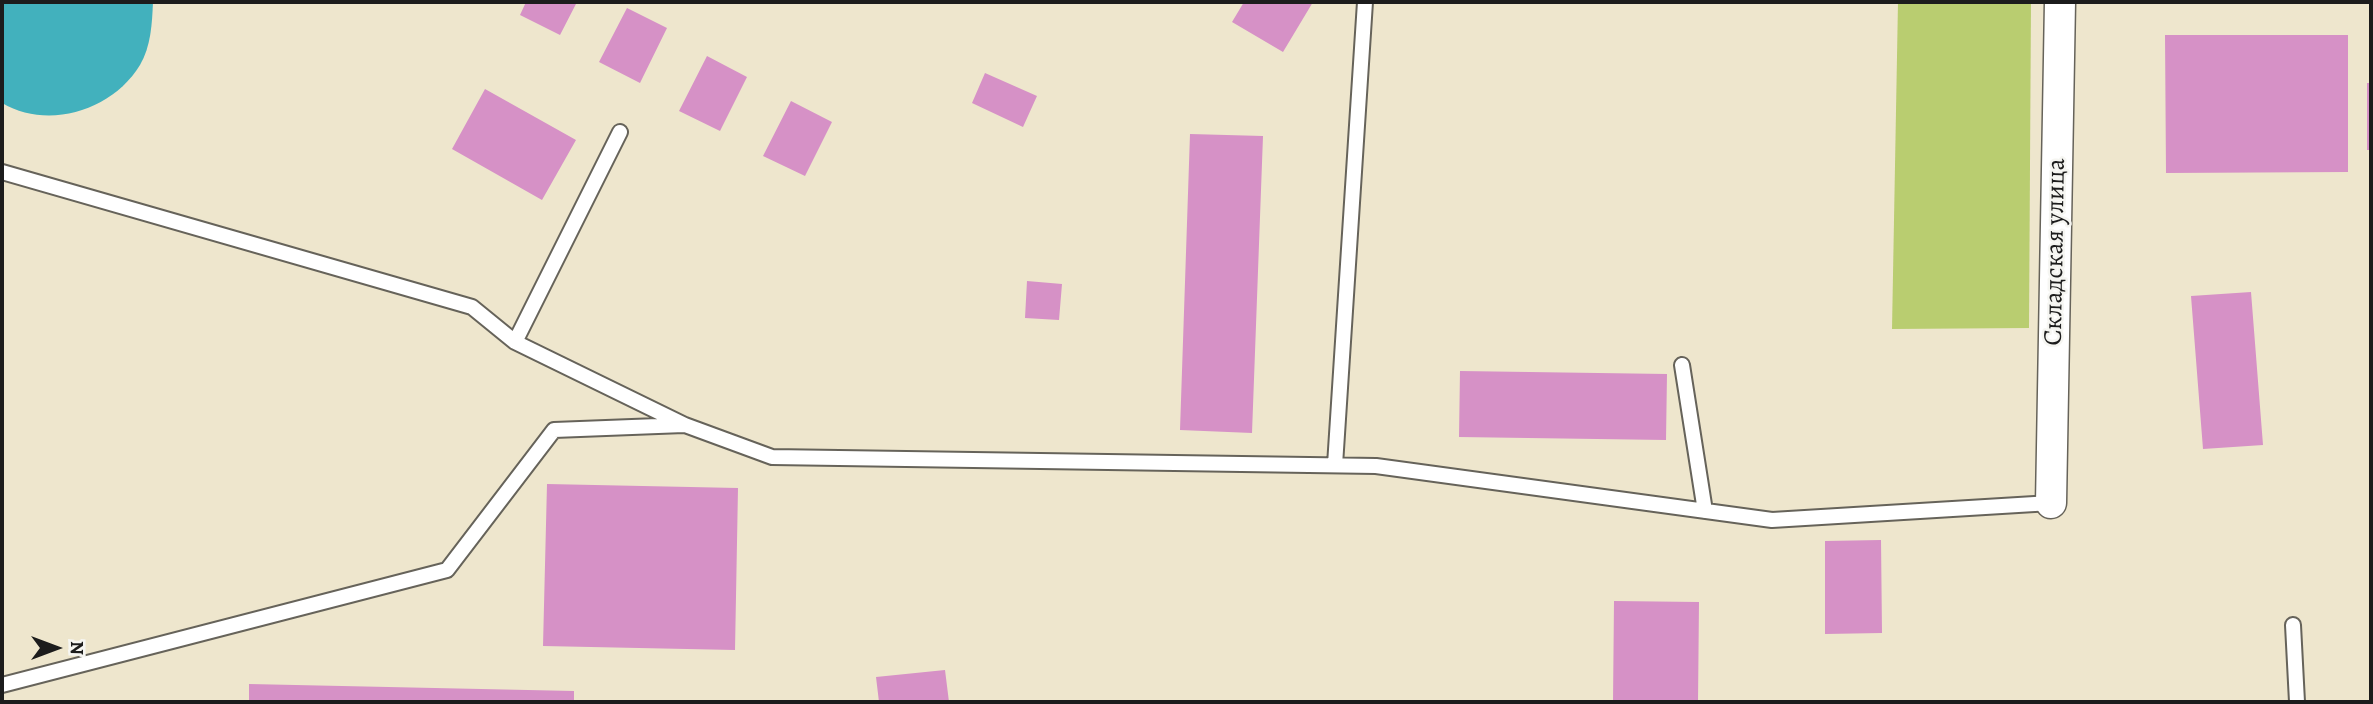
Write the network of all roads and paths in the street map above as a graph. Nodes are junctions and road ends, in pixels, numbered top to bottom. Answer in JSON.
{"nodes":[{"id":1,"x":1365,"y":2,"type":"edge"},
{"id":2,"x":2060,"y":2,"type":"edge"},
{"id":3,"x":620,"y":132,"type":"dead end"},
{"id":4,"x":2,"y":172,"type":"edge"},
{"id":5,"x":515,"y":342,"type":"junction"},
{"id":6,"x":1682,"y":365,"type":"dead end"},
{"id":7,"x":685,"y":425,"type":"junction"},
{"id":8,"x":1335,"y":466,"type":"junction"},
{"id":9,"x":2051,"y":503,"type":"joint"},
{"id":10,"x":1705,"y":511,"type":"junction"},
{"id":11,"x":2293,"y":625,"type":"dead end"},
{"id":12,"x":2,"y":685,"type":"edge"},
{"id":13,"x":2297,"y":702,"type":"edge"}],
"edges":[{"from":1,"to":8,"type":"lane"},
{"from":2,"to":9,"type":"street","name":"Складская улица"},
{"from":3,"to":5,"type":"lane"},
{"from":4,"to":5,"type":"lane"},
{"from":5,"to":7,"type":"lane"},
{"from":6,"to":10,"type":"lane"},
{"from":7,"to":8,"type":"lane"},
{"from":7,"to":12,"type":"lane"},
{"from":8,"to":10,"type":"lane"},
{"from":9,"to":10,"type":"lane"},
{"from":11,"to":13,"type":"lane"}]}
